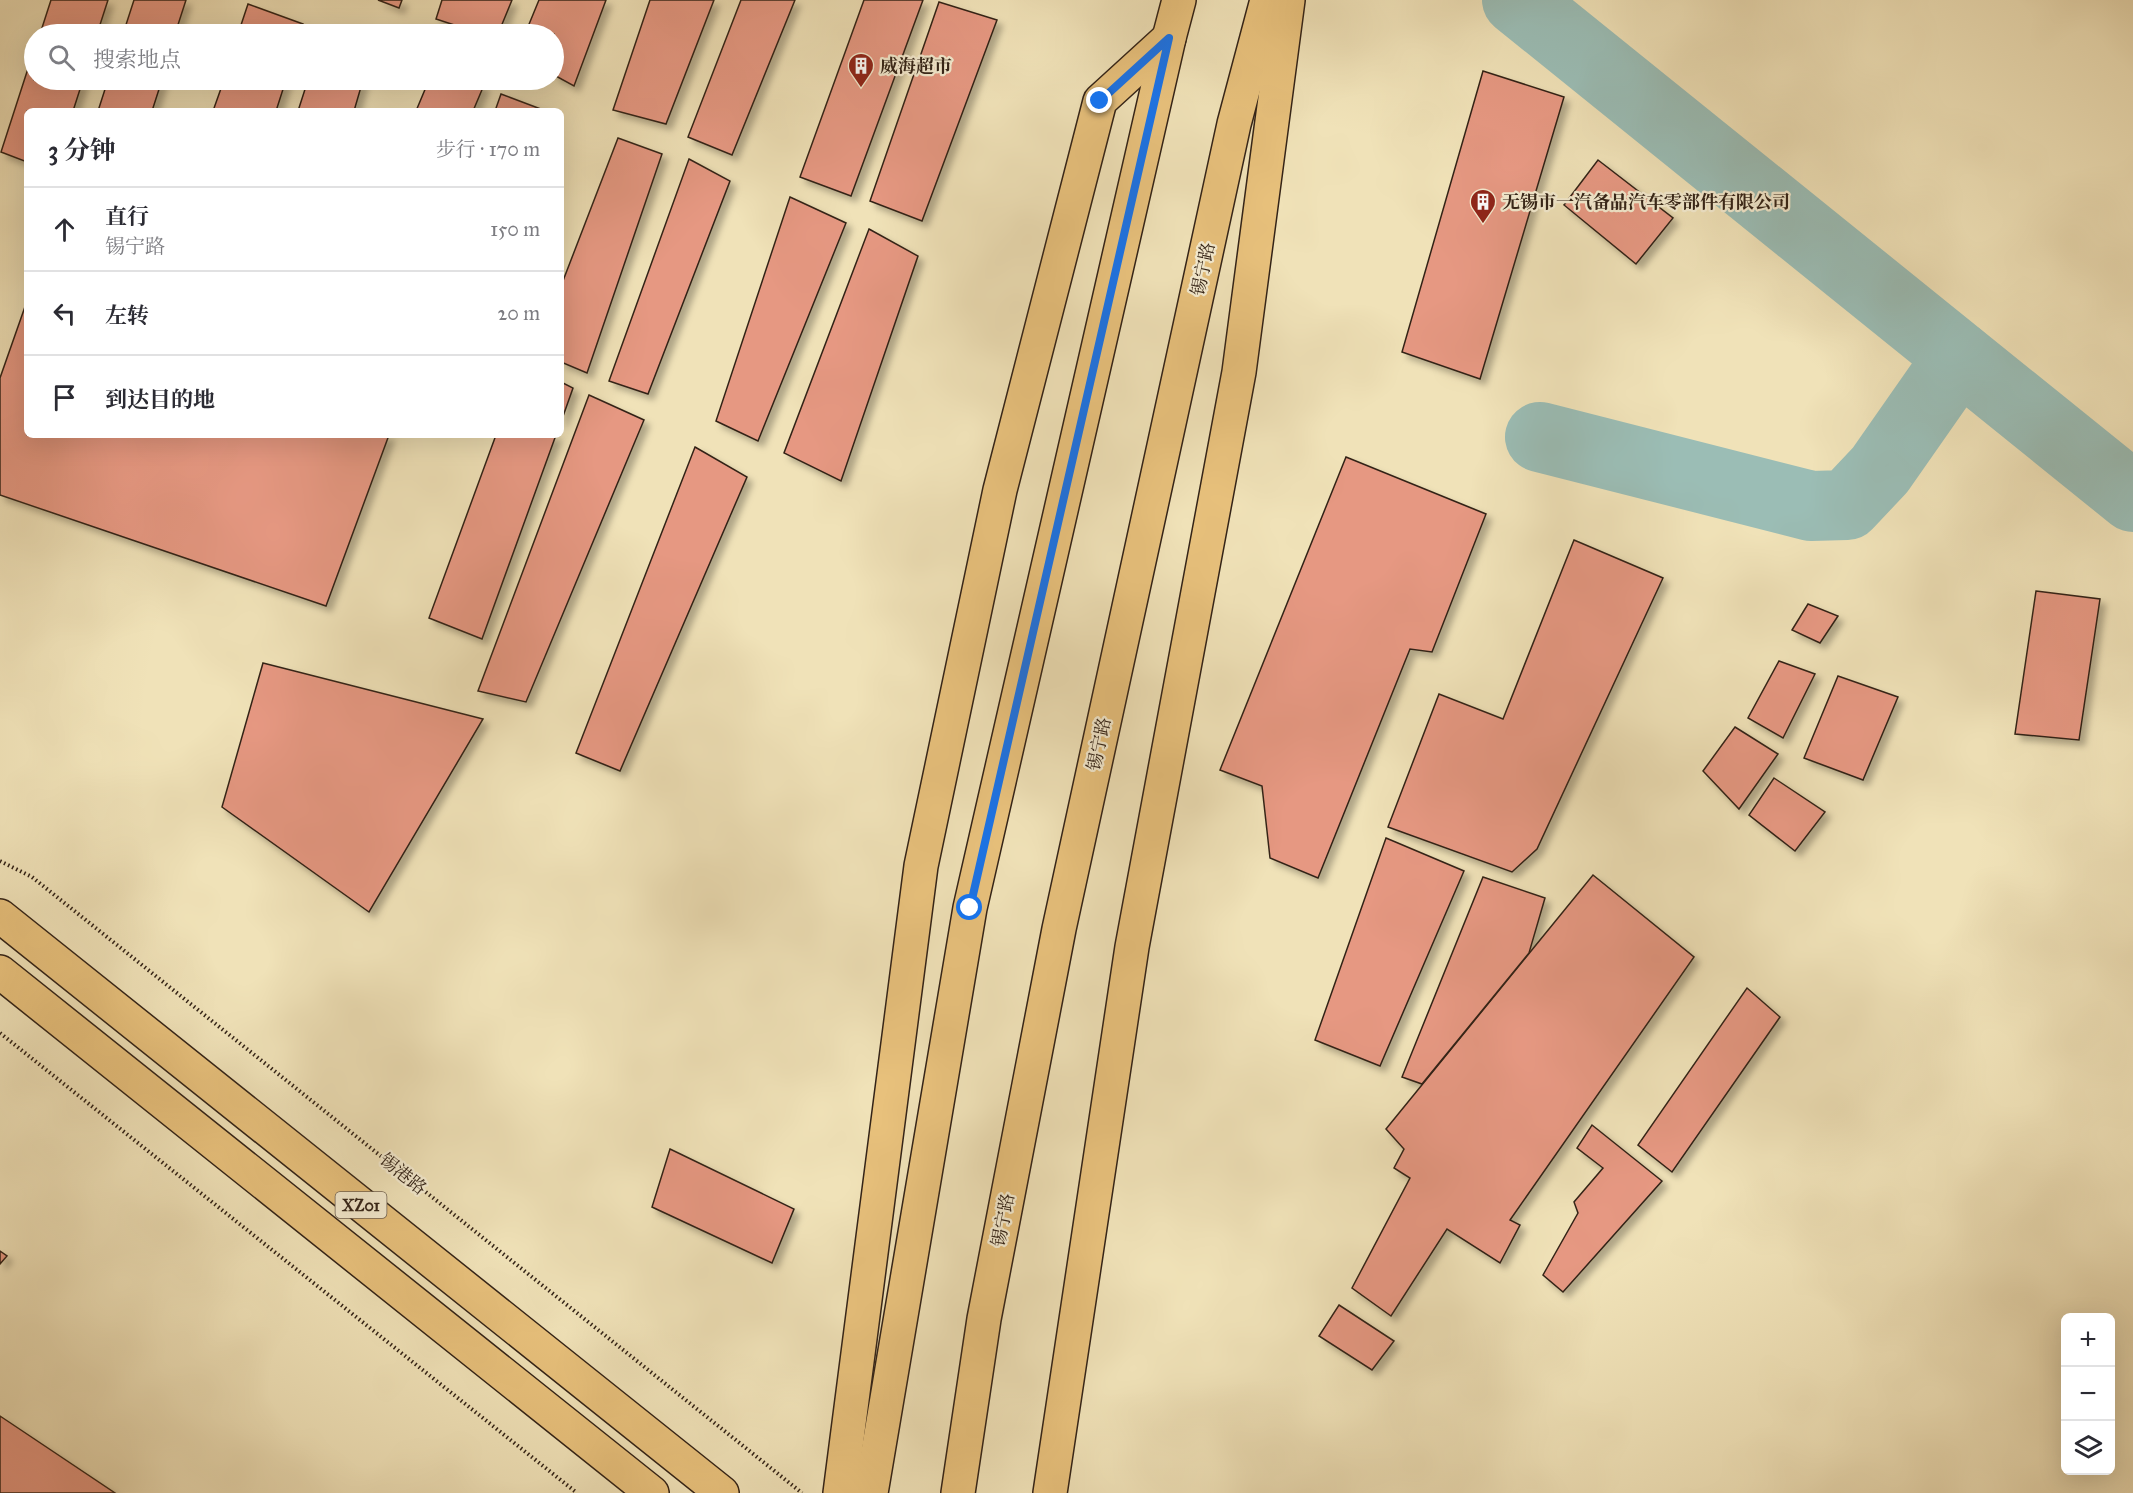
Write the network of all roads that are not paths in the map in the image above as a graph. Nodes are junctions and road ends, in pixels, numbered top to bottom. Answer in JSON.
{"nodes":[{"id":1,"x":1179,"y":0,"type":"edge"},
{"id":2,"x":1267,"y":0,"type":"edge"},
{"id":3,"x":1288,"y":0,"type":"edge"},
{"id":4,"x":1169,"y":38,"type":"junction"},
{"id":5,"x":0,"y":916,"type":"edge"},
{"id":6,"x":0,"y":972,"type":"edge"},
{"id":7,"x":652,"y":1493,"type":"edge"},
{"id":8,"x":722,"y":1493,"type":"edge"},
{"id":9,"x":840,"y":1493,"type":"edge"},
{"id":10,"x":871,"y":1493,"type":"edge"},
{"id":11,"x":958,"y":1493,"type":"edge"},
{"id":12,"x":1050,"y":1493,"type":"edge"}],
"edges":[{"from":1,"to":4,"type":"main road"},
{"from":2,"to":11,"type":"main road","name":"锡宁路"},
{"from":3,"to":12,"type":"main road"},
{"from":4,"to":9,"type":"main road"},
{"from":4,"to":10,"type":"main road"},
{"from":5,"to":8,"type":"main road","number":"XZ01"},
{"from":6,"to":7,"type":"main road","number":"XZ01"}]}
